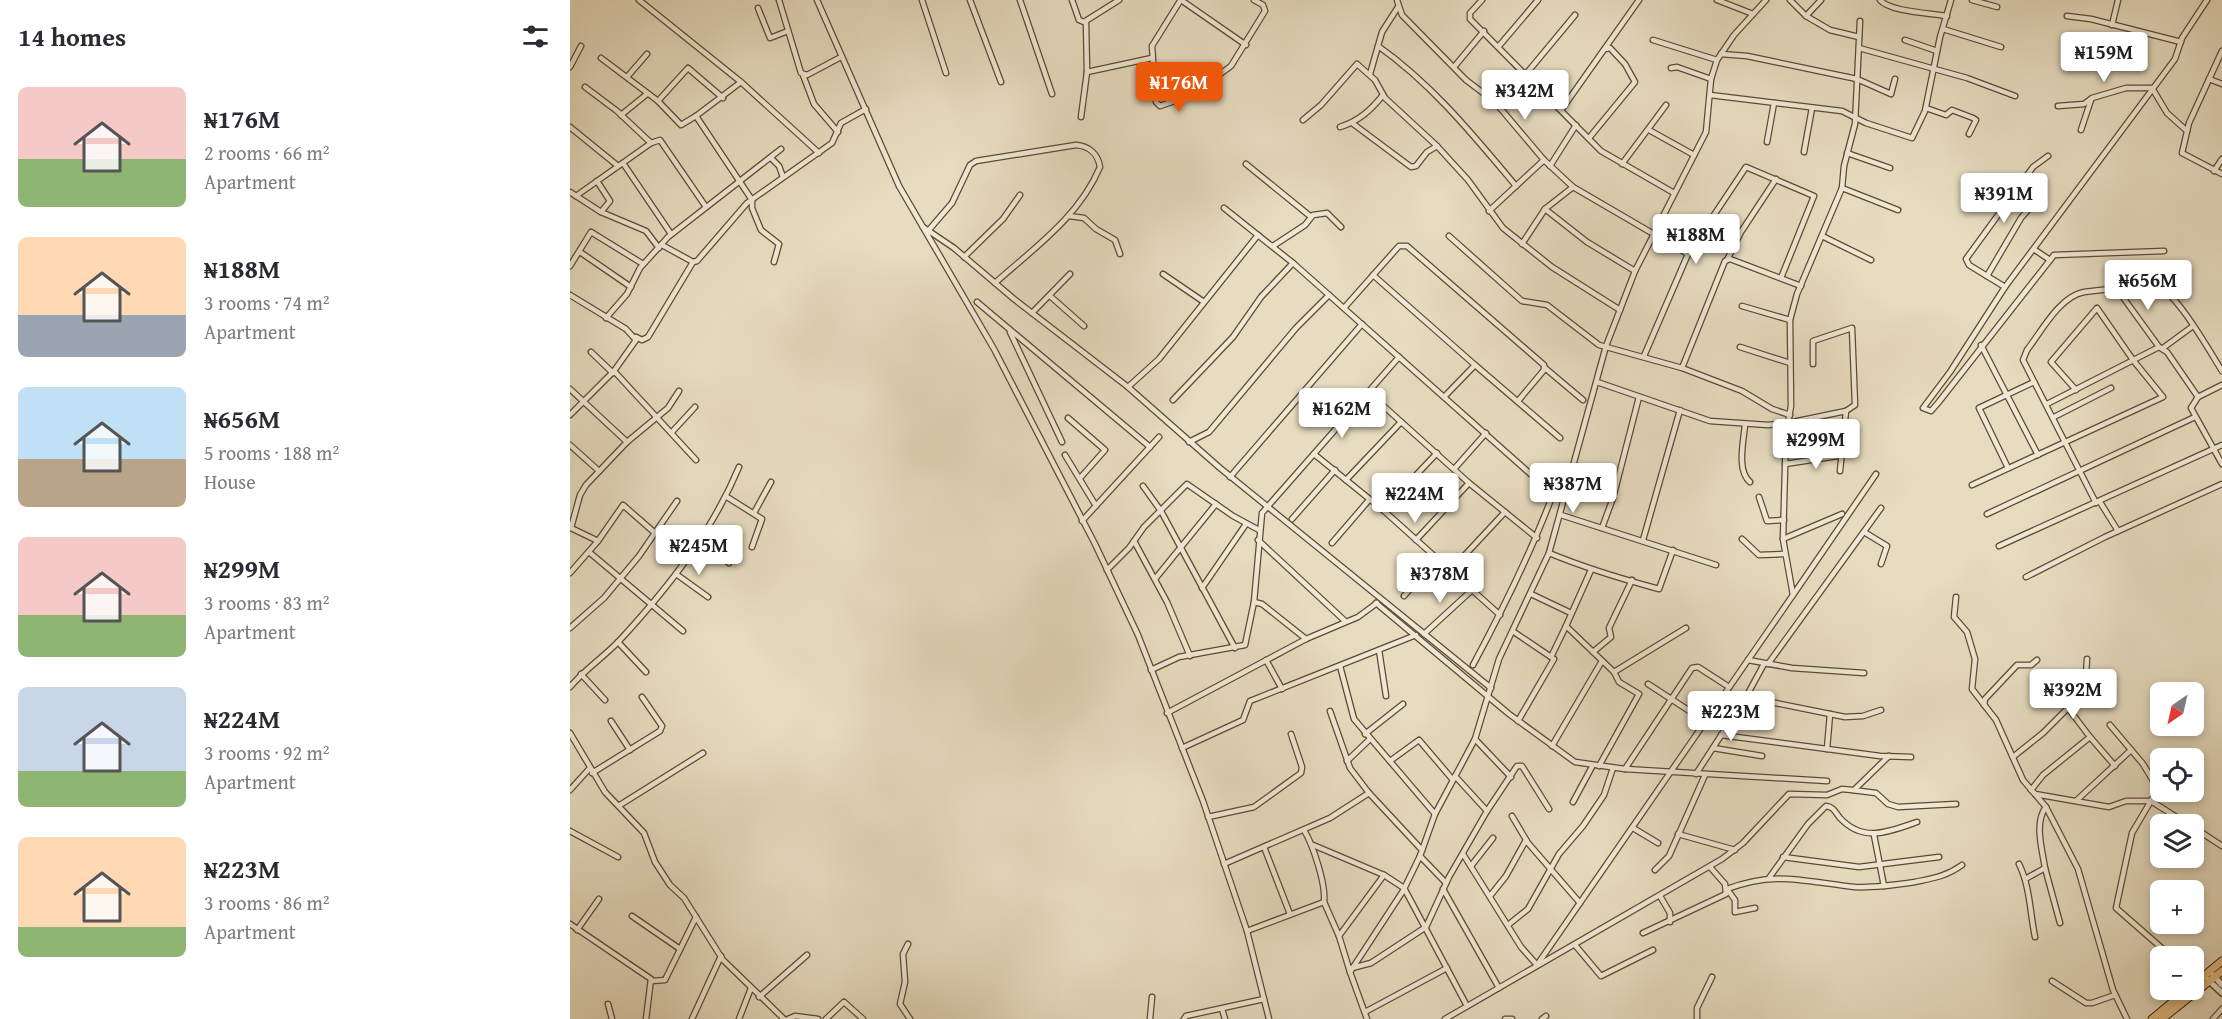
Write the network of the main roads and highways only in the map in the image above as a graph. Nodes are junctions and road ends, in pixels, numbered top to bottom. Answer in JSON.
{"nodes":[{"id":1,"x":2222,"y":961,"type":"edge"},
{"id":2,"x":2222,"y":971,"type":"edge"},
{"id":3,"x":2204,"y":977,"type":"edge"},
{"id":4,"x":2204,"y":978,"type":"edge"},
{"id":5,"x":2175,"y":1000,"type":"edge"},
{"id":6,"x":2181,"y":1000,"type":"edge"},
{"id":7,"x":2152,"y":1019,"type":"edge"},
{"id":8,"x":2162,"y":1019,"type":"edge"}],
"edges":[{"from":1,"to":3,"type":"main road"},
{"from":2,"to":4,"type":"main road"},
{"from":5,"to":7,"type":"main road"},
{"from":6,"to":8,"type":"main road"}]}
